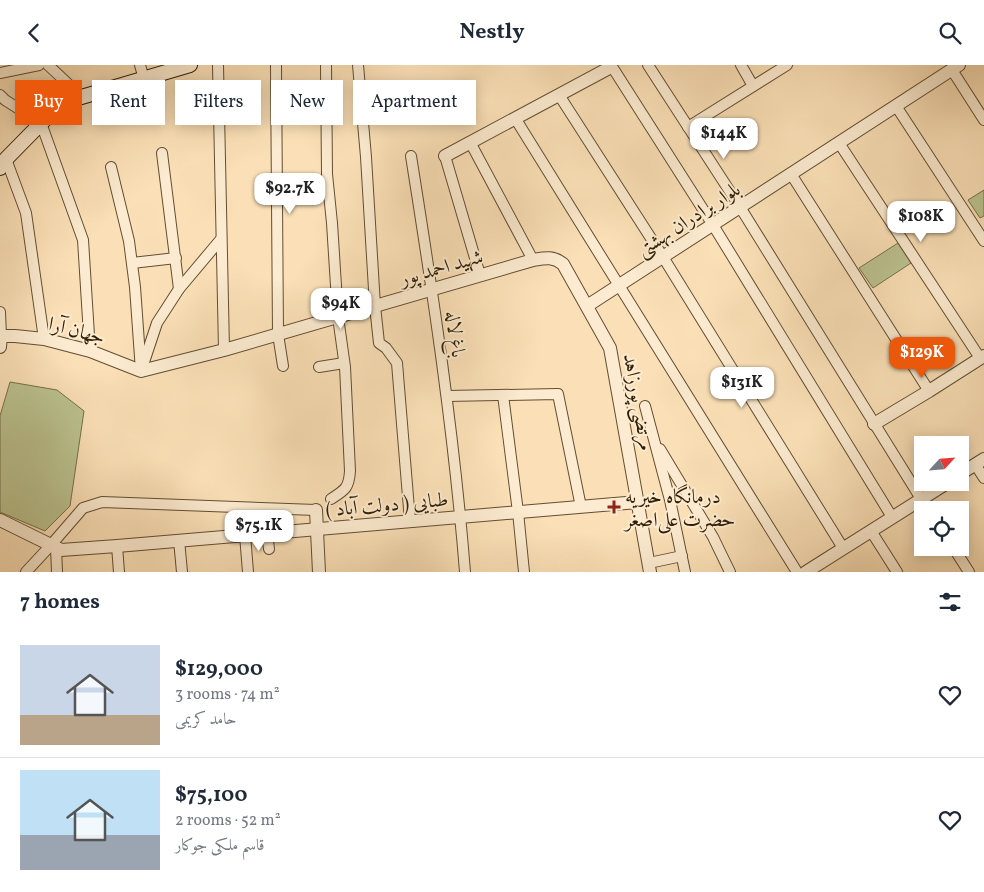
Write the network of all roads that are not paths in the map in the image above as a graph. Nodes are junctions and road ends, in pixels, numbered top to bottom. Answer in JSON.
{"nodes":[{"id":1,"x":38,"y":65,"type":"edge"},
{"id":2,"x":48,"y":65,"type":"edge"},
{"id":3,"x":140,"y":65,"type":"edge"},
{"id":4,"x":190,"y":65,"type":"edge"},
{"id":5,"x":218,"y":65,"type":"edge"},
{"id":6,"x":276,"y":65,"type":"edge"},
{"id":7,"x":326,"y":65,"type":"edge"},
{"id":8,"x":358,"y":65,"type":"edge"},
{"id":9,"x":648,"y":65,"type":"edge"},
{"id":10,"x":741,"y":65,"type":"edge"},
{"id":11,"x":787,"y":65,"type":"edge"},
{"id":12,"x":611,"y":66,"type":"edge"},
{"id":13,"x":955,"y":67,"type":"edge"},
{"id":14,"x":0,"y":73,"type":"edge"},
{"id":15,"x":144,"y":79,"type":"junction"},
{"id":16,"x":64,"y":80,"type":"edge"},
{"id":17,"x":753,"y":86,"type":"junction"},
{"id":18,"x":559,"y":95,"type":"junction"},
{"id":19,"x":82,"y":97,"type":"edge"},
{"id":20,"x":2,"y":101,"type":"edge"},
{"id":21,"x":896,"y":106,"type":"junction"},
{"id":22,"x":15,"y":108,"type":"edge"},
{"id":23,"x":515,"y":118,"type":"junction"},
{"id":24,"x":984,"y":120,"type":"edge"},
{"id":25,"x":39,"y":125,"type":"edge"},
{"id":26,"x":42,"y":125,"type":"edge"},
{"id":27,"x":688,"y":127,"type":"junction"},
{"id":28,"x":470,"y":142,"type":"junction"},
{"id":29,"x":839,"y":143,"type":"junction"},
{"id":30,"x":162,"y":153,"type":"dead end"},
{"id":31,"x":445,"y":155,"type":"joint"},
{"id":32,"x":411,"y":156,"type":"dead end"},
{"id":33,"x":3,"y":164,"type":"edge"},
{"id":34,"x":110,"y":167,"type":"dead end"},
{"id":35,"x":791,"y":174,"type":"junction"},
{"id":36,"x":740,"y":207,"type":"junction"},
{"id":37,"x":713,"y":225,"type":"junction"},
{"id":38,"x":221,"y":239,"type":"junction"},
{"id":39,"x":984,"y":241,"type":"edge"},
{"id":40,"x":549,"y":257,"type":"joint"},
{"id":41,"x":663,"y":257,"type":"junction"},
{"id":42,"x":176,"y":258,"type":"junction"},
{"id":43,"x":533,"y":260,"type":"junction"},
{"id":44,"x":132,"y":263,"type":"junction"},
{"id":45,"x":480,"y":275,"type":"junction"},
{"id":46,"x":619,"y":286,"type":"junction"},
{"id":47,"x":179,"y":289,"type":"junction"},
{"id":48,"x":432,"y":289,"type":"junction"},
{"id":49,"x":375,"y":306,"type":"junction"},
{"id":50,"x":587,"y":306,"type":"junction"},
{"id":51,"x":0,"y":316,"type":"edge"},
{"id":52,"x":338,"y":317,"type":"junction"},
{"id":53,"x":278,"y":334,"type":"junction"},
{"id":54,"x":44,"y":339,"type":"junction"},
{"id":55,"x":1,"y":341,"type":"edge"},
{"id":56,"x":224,"y":350,"type":"junction"},
{"id":57,"x":90,"y":351,"type":"junction"},
{"id":58,"x":982,"y":357,"type":"edge"},
{"id":59,"x":344,"y":363,"type":"junction"},
{"id":60,"x":283,"y":366,"type":"dead end"},
{"id":61,"x":319,"y":367,"type":"dead end"},
{"id":62,"x":141,"y":371,"type":"junction"},
{"id":63,"x":929,"y":391,"type":"junction"},
{"id":64,"x":503,"y":395,"type":"junction"},
{"id":65,"x":447,"y":396,"type":"junction"},
{"id":66,"x":645,"y":406,"type":"dead end"},
{"id":67,"x":874,"y":424,"type":"junction"},
{"id":68,"x":654,"y":438,"type":"junction"},
{"id":69,"x":980,"y":462,"type":"edge"},
{"id":70,"x":969,"y":469,"type":"edge"},
{"id":71,"x":984,"y":478,"type":"edge"},
{"id":72,"x":934,"y":491,"type":"edge"},
{"id":73,"x":331,"y":499,"type":"dead end"},
{"id":74,"x":921,"y":499,"type":"junction"},
{"id":75,"x":638,"y":502,"type":"junction"},
{"id":76,"x":581,"y":507,"type":"junction"},
{"id":77,"x":316,"y":510,"type":"joint"},
{"id":78,"x":518,"y":512,"type":"junction"},
{"id":79,"x":461,"y":516,"type":"junction"},
{"id":80,"x":892,"y":517,"type":"junction"},
{"id":81,"x":0,"y":520,"type":"edge"},
{"id":82,"x":410,"y":521,"type":"junction"},
{"id":83,"x":316,"y":529,"type":"junction"},
{"id":84,"x":871,"y":531,"type":"junction"},
{"id":85,"x":268,"y":533,"type":"junction"},
{"id":86,"x":245,"y":535,"type":"junction"},
{"id":87,"x":179,"y":540,"type":"junction"},
{"id":88,"x":117,"y":546,"type":"junction"},
{"id":89,"x":53,"y":547,"type":"junction"},
{"id":90,"x":843,"y":548,"type":"junction"},
{"id":91,"x":270,"y":549,"type":"dead end"},
{"id":92,"x":682,"y":556,"type":"junction"},
{"id":93,"x":959,"y":556,"type":"edge"},
{"id":94,"x":649,"y":567,"type":"edge"},
{"id":95,"x":821,"y":568,"type":"edge"},
{"id":96,"x":26,"y":572,"type":"edge"},
{"id":97,"x":57,"y":572,"type":"edge"},
{"id":98,"x":119,"y":572,"type":"edge"},
{"id":99,"x":182,"y":572,"type":"edge"},
{"id":100,"x":246,"y":572,"type":"edge"},
{"id":101,"x":319,"y":572,"type":"edge"},
{"id":102,"x":465,"y":572,"type":"edge"},
{"id":103,"x":524,"y":572,"type":"edge"},
{"id":104,"x":685,"y":572,"type":"edge"},
{"id":105,"x":730,"y":572,"type":"edge"},
{"id":106,"x":797,"y":572,"type":"edge"},
{"id":107,"x":806,"y":572,"type":"edge"},
{"id":108,"x":898,"y":572,"type":"edge"},
{"id":109,"x":969,"y":572,"type":"edge"}],
"edges":[{"from":1,"to":14,"type":"street"},
{"from":2,"to":16,"type":"street"},
{"from":3,"to":15,"type":"street"},
{"from":4,"to":15,"type":"main road"},
{"from":5,"to":38,"type":"street"},
{"from":6,"to":53,"type":"street"},
{"from":7,"to":52,"type":"street"},
{"from":8,"to":49,"type":"street"},
{"from":9,"to":27,"type":"street"},
{"from":10,"to":17,"type":"street"},
{"from":11,"to":17,"type":"street"},
{"from":12,"to":18,"type":"street"},
{"from":12,"to":37,"type":"street"},
{"from":13,"to":21,"type":"street","name":"بلوار برادران بهشتی"},
{"from":13,"to":24,"type":"street"},
{"from":15,"to":19,"type":"main road"},
{"from":17,"to":27,"type":"street"},
{"from":18,"to":23,"type":"street"},
{"from":18,"to":41,"type":"street"},
{"from":20,"to":22,"type":"street"},
{"from":21,"to":29,"type":"street","name":"بلوار برادران بهشتی"},
{"from":21,"to":39,"type":"street"},
{"from":23,"to":28,"type":"street"},
{"from":23,"to":46,"type":"street"},
{"from":25,"to":33,"type":"main road"},
{"from":26,"to":57,"type":"street"},
{"from":27,"to":36,"type":"street"},
{"from":28,"to":31,"type":"street"},
{"from":28,"to":43,"type":"street"},
{"from":29,"to":35,"type":"street","name":"بلوار برادران بهشتی"},
{"from":29,"to":58,"type":"street"},
{"from":30,"to":42,"type":"street"},
{"from":31,"to":45,"type":"street"},
{"from":32,"to":48,"type":"street","name":"باغ لاله"},
{"from":33,"to":54,"type":"street"},
{"from":34,"to":44,"type":"street"},
{"from":35,"to":36,"type":"street","name":"بلوار برادران بهشتی"},
{"from":35,"to":63,"type":"street"},
{"from":36,"to":37,"type":"street","name":"بلوار برادران بهشتی"},
{"from":36,"to":67,"type":"street"},
{"from":37,"to":41,"type":"street","name":"بلوار برادران بهشتی"},
{"from":37,"to":80,"type":"street"},
{"from":38,"to":47,"type":"street"},
{"from":38,"to":56,"type":"street"},
{"from":40,"to":43,"type":"street","name":"شهید احمد پور"},
{"from":40,"to":50,"type":"street","name":"مرتضی پورزاهد"},
{"from":41,"to":46,"type":"street","name":"بلوار برادران بهشتی"},
{"from":41,"to":90,"type":"street"},
{"from":42,"to":44,"type":"street"},
{"from":42,"to":47,"type":"street"},
{"from":43,"to":45,"type":"street","name":"شهید احمد پور"},
{"from":44,"to":62,"type":"street"},
{"from":45,"to":48,"type":"street","name":"شهید احمد پور"},
{"from":46,"to":50,"type":"street","name":"بلوار برادران بهشتی"},
{"from":46,"to":106,"type":"street"},
{"from":47,"to":62,"type":"street"},
{"from":48,"to":49,"type":"street","name":"شهید احمد پور"},
{"from":48,"to":65,"type":"street","name":"باغ لاله"},
{"from":49,"to":52,"type":"street","name":"شهید احمد پور"},
{"from":49,"to":82,"type":"street"},
{"from":50,"to":75,"type":"street","name":"مرتضی پورزاهد"},
{"from":51,"to":55,"type":"street"},
{"from":52,"to":53,"type":"street","name":"شهید احمد پور"},
{"from":52,"to":59,"type":"street"},
{"from":53,"to":56,"type":"street","name":"شهید احمد پور"},
{"from":53,"to":60,"type":"street"},
{"from":54,"to":55,"type":"street","name":"جهان آرا"},
{"from":54,"to":57,"type":"street","name":"جهان آرا"},
{"from":56,"to":62,"type":"street","name":"شهید احمد پور"},
{"from":57,"to":62,"type":"street","name":"جهان آرا"},
{"from":58,"to":63,"type":"street"},
{"from":59,"to":61,"type":"street"},
{"from":59,"to":73,"type":"street"},
{"from":63,"to":67,"type":"street"},
{"from":64,"to":65,"type":"street"},
{"from":64,"to":76,"type":"street"},
{"from":64,"to":78,"type":"street"},
{"from":65,"to":79,"type":"street","name":"باغ لاله"},
{"from":66,"to":68,"type":"street"},
{"from":67,"to":74,"type":"street"},
{"from":68,"to":92,"type":"street"},
{"from":68,"to":105,"type":"street"},
{"from":69,"to":70,"type":"street"},
{"from":69,"to":71,"type":"street"},
{"from":72,"to":74,"type":"street"},
{"from":74,"to":80,"type":"street"},
{"from":75,"to":76,"type":"street","name":"طبایی ( دولت آباد )"},
{"from":75,"to":94,"type":"street","name":"مرتضی پورزاهد"},
{"from":76,"to":78,"type":"street","name":"طبایی ( دولت آباد )"},
{"from":77,"to":83,"type":"street"},
{"from":77,"to":89,"type":"street"},
{"from":78,"to":79,"type":"street","name":"طبایی ( دولت آباد )"},
{"from":78,"to":103,"type":"street"},
{"from":79,"to":82,"type":"street","name":"طبایی ( دولت آباد )"},
{"from":79,"to":102,"type":"street","name":"باغ لاله"},
{"from":80,"to":84,"type":"street"},
{"from":81,"to":89,"type":"street"},
{"from":82,"to":83,"type":"street","name":"طبایی ( دولت آباد )"},
{"from":83,"to":85,"type":"street","name":"طبایی ( دولت آباد )"},
{"from":83,"to":101,"type":"street"},
{"from":84,"to":90,"type":"street"},
{"from":84,"to":108,"type":"street"},
{"from":85,"to":86,"type":"street","name":"طبایی ( دولت آباد )"},
{"from":85,"to":91,"type":"street"},
{"from":86,"to":87,"type":"street","name":"طبایی ( دولت آباد )"},
{"from":86,"to":100,"type":"street"},
{"from":87,"to":88,"type":"street","name":"طبایی ( دولت آباد )"},
{"from":87,"to":99,"type":"street"},
{"from":88,"to":89,"type":"street","name":"طبایی ( دولت آباد )"},
{"from":88,"to":98,"type":"street"},
{"from":89,"to":96,"type":"street"},
{"from":89,"to":97,"type":"street"},
{"from":90,"to":95,"type":"street"},
{"from":92,"to":94,"type":"street"},
{"from":92,"to":104,"type":"street"},
{"from":93,"to":109,"type":"street"},
{"from":95,"to":107,"type":"street"}]}
